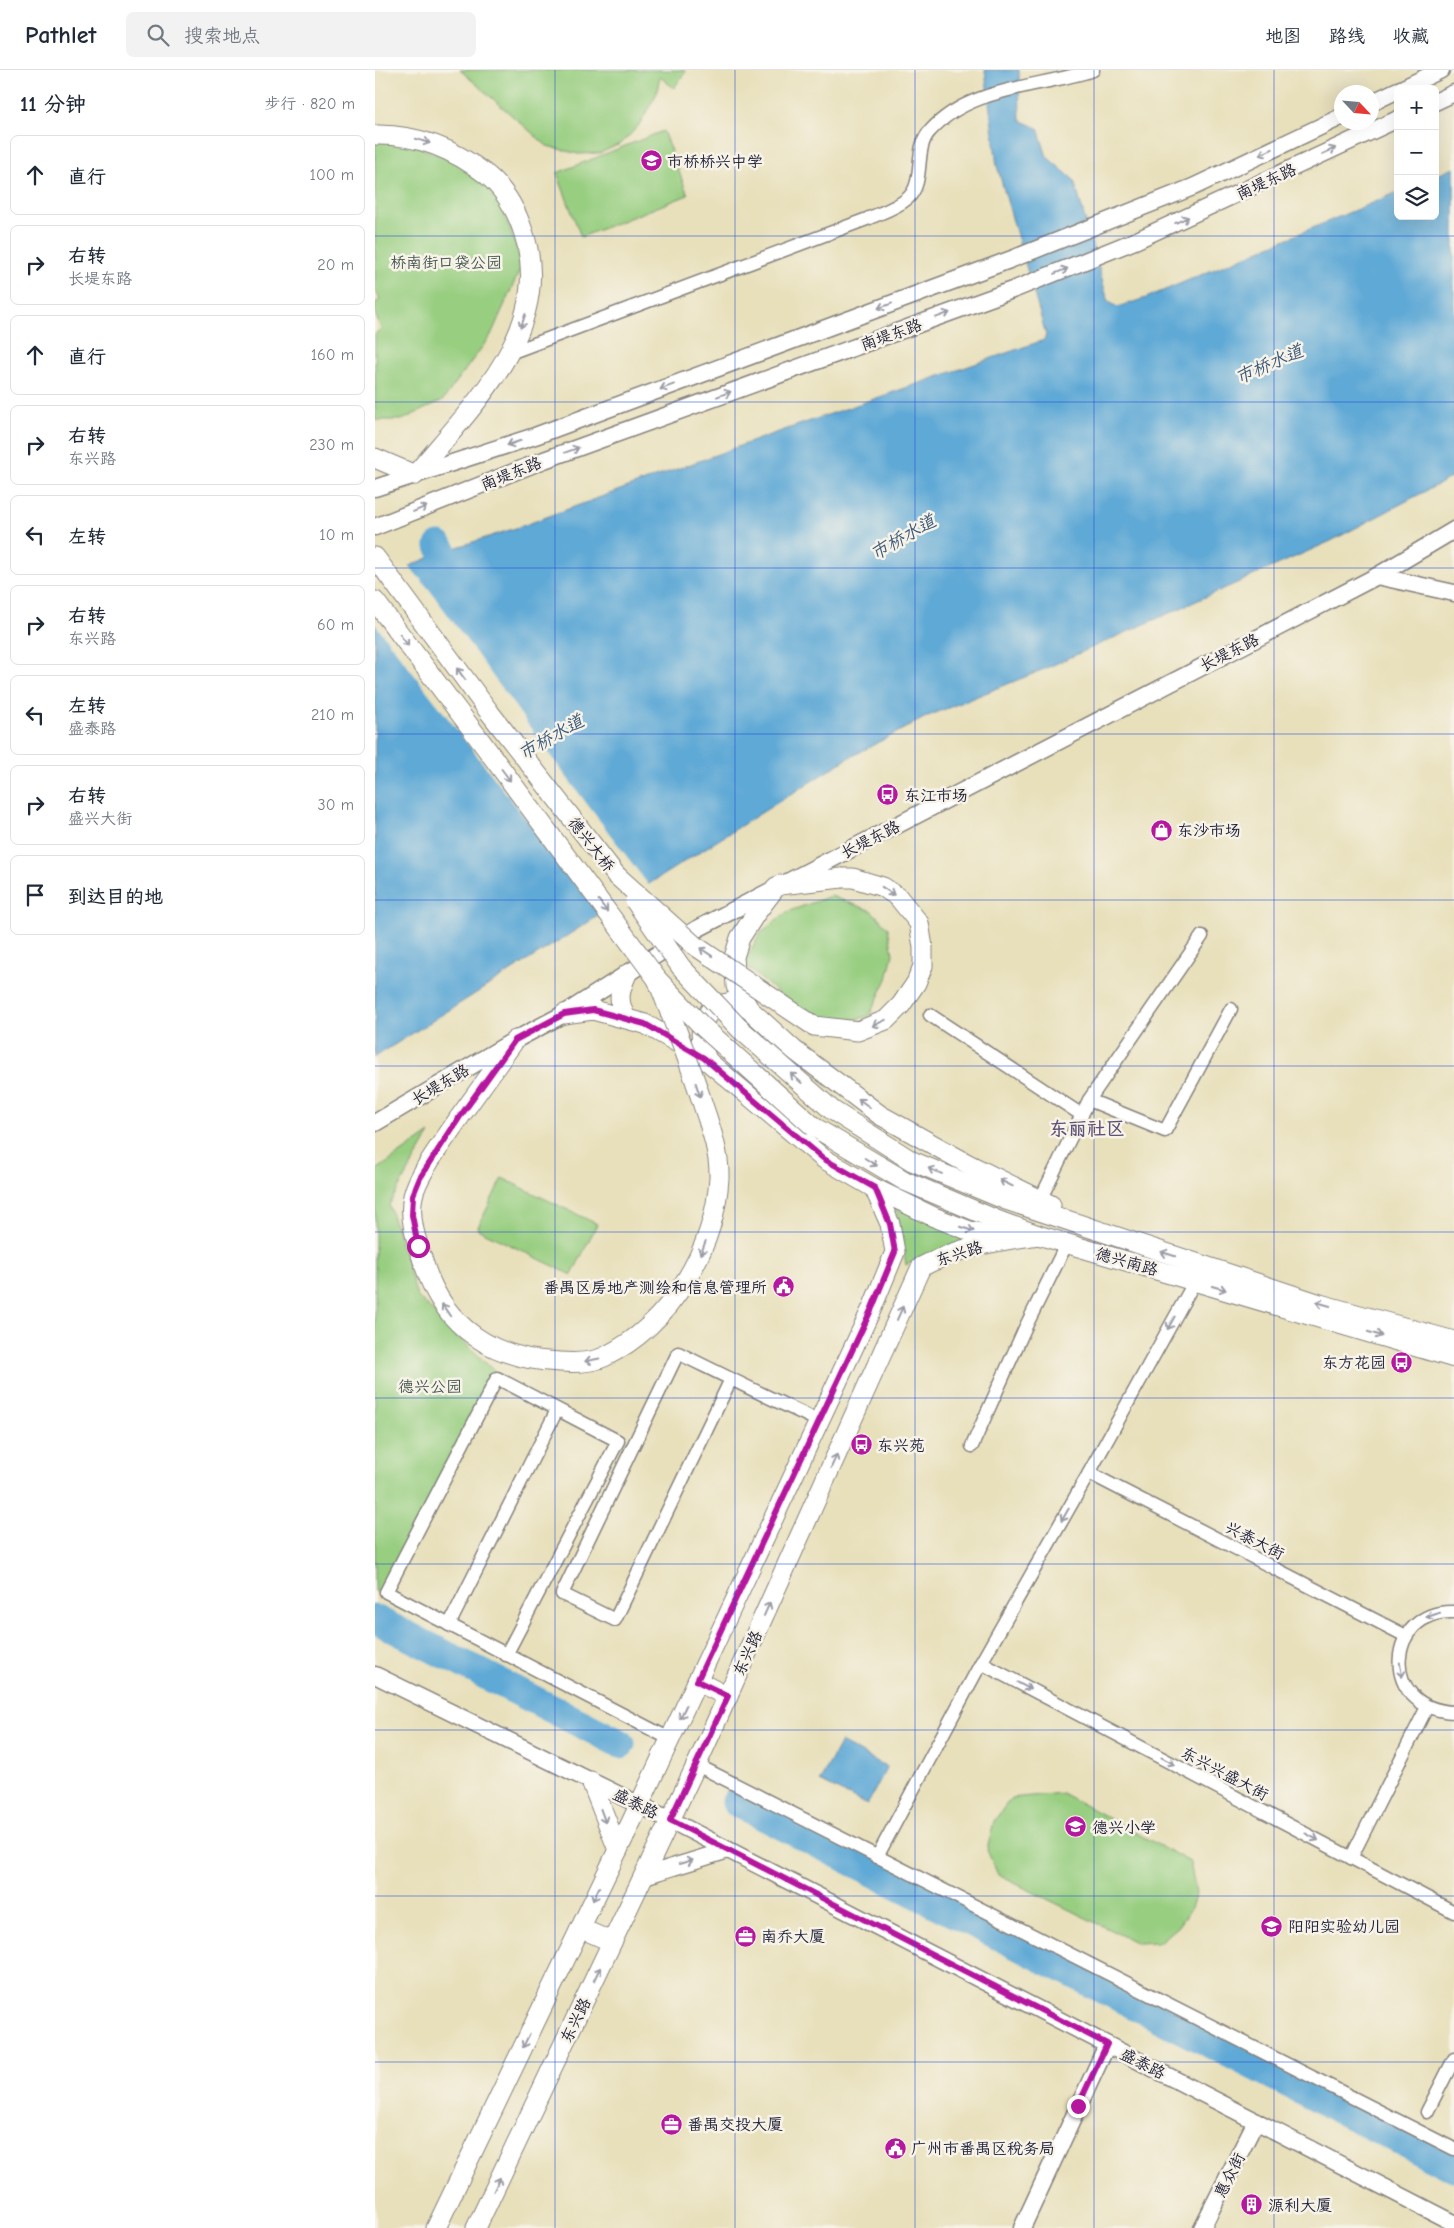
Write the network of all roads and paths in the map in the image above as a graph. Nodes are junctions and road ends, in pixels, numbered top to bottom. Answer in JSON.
{"nodes":[{"id":1,"x":1093,"y":70,"type":"edge"},
{"id":2,"x":1441,"y":70,"type":"edge"},
{"id":3,"x":1409,"y":85,"type":"edge"},
{"id":4,"x":1394,"y":92,"type":"edge"},
{"id":5,"x":1454,"y":93,"type":"edge"},
{"id":6,"x":1379,"y":99,"type":"edge"},
{"id":7,"x":1439,"y":100,"type":"edge"},
{"id":8,"x":1334,"y":120,"type":"edge"},
{"id":9,"x":1394,"y":121,"type":"edge"},
{"id":10,"x":375,"y":135,"type":"edge"},
{"id":11,"x":510,"y":352,"type":"junction"},
{"id":12,"x":375,"y":458,"type":"edge"},
{"id":13,"x":415,"y":475,"type":"junction"},
{"id":14,"x":375,"y":488,"type":"edge"},
{"id":15,"x":375,"y":527,"type":"edge"},
{"id":16,"x":1454,"y":530,"type":"edge"},
{"id":17,"x":375,"y":557,"type":"edge"},
{"id":18,"x":1377,"y":576,"type":"junction"},
{"id":19,"x":1454,"y":593,"type":"edge"},
{"id":20,"x":375,"y":601,"type":"edge"},
{"id":21,"x":616,"y":875,"type":"junction"},
{"id":22,"x":778,"y":886,"type":"junction"},
{"id":23,"x":1202,"y":936,"type":"dead end"},
{"id":24,"x":627,"y":974,"type":"junction"},
{"id":25,"x":657,"y":979,"type":"junction"},
{"id":26,"x":749,"y":1009,"type":"junction"},
{"id":27,"x":1231,"y":1009,"type":"dead end"},
{"id":28,"x":564,"y":1014,"type":"junction"},
{"id":29,"x":930,"y":1015,"type":"dead end"},
{"id":30,"x":625,"y":1018,"type":"junction"},
{"id":31,"x":515,"y":1040,"type":"junction"},
{"id":32,"x":707,"y":1060,"type":"junction"},
{"id":33,"x":1089,"y":1100,"type":"junction"},
{"id":34,"x":832,"y":1110,"type":"joint"},
{"id":35,"x":1081,"y":1115,"type":"junction"},
{"id":36,"x":375,"y":1123,"type":"edge"},
{"id":37,"x":814,"y":1126,"type":"joint"},
{"id":38,"x":875,"y":1188,"type":"junction"},
{"id":39,"x":1040,"y":1200,"type":"junction"},
{"id":40,"x":1037,"y":1235,"type":"junction"},
{"id":41,"x":1112,"y":1235,"type":"junction"},
{"id":42,"x":1010,"y":1239,"type":"junction"},
{"id":43,"x":1067,"y":1243,"type":"junction"},
{"id":44,"x":1195,"y":1280,"type":"junction"},
{"id":45,"x":1454,"y":1341,"type":"edge"},
{"id":46,"x":1454,"y":1358,"type":"edge"},
{"id":47,"x":731,"y":1378,"type":"junction"},
{"id":48,"x":557,"y":1410,"type":"junction"},
{"id":49,"x":819,"y":1421,"type":"junction"},
{"id":50,"x":973,"y":1446,"type":"dead end"},
{"id":51,"x":1089,"y":1473,"type":"junction"},
{"id":52,"x":1454,"y":1612,"type":"edge"},
{"id":53,"x":449,"y":1625,"type":"junction"},
{"id":54,"x":1406,"y":1636,"type":"junction"},
{"id":55,"x":506,"y":1654,"type":"junction"},
{"id":56,"x":981,"y":1663,"type":"junction"},
{"id":57,"x":375,"y":1675,"type":"edge"},
{"id":58,"x":697,"y":1681,"type":"junction"},
{"id":59,"x":728,"y":1696,"type":"junction"},
{"id":60,"x":1427,"y":1707,"type":"junction"},
{"id":61,"x":1454,"y":1712,"type":"edge"},
{"id":62,"x":670,"y":1739,"type":"junction"},
{"id":63,"x":697,"y":1765,"type":"junction"},
{"id":64,"x":591,"y":1781,"type":"junction"},
{"id":65,"x":639,"y":1804,"type":"junction"},
{"id":66,"x":670,"y":1820,"type":"junction"},
{"id":67,"x":618,"y":1850,"type":"junction"},
{"id":68,"x":728,"y":1850,"type":"junction"},
{"id":69,"x":877,"y":1857,"type":"junction"},
{"id":70,"x":1351,"y":1858,"type":"junction"},
{"id":71,"x":644,"y":1876,"type":"junction"},
{"id":72,"x":1454,"y":1912,"type":"edge"},
{"id":73,"x":581,"y":1928,"type":"junction"},
{"id":74,"x":612,"y":1942,"type":"junction"},
{"id":75,"x":1107,"y":2044,"type":"junction"},
{"id":76,"x":1454,"y":2059,"type":"edge"},
{"id":77,"x":1427,"y":2112,"type":"dead end"},
{"id":78,"x":1256,"y":2122,"type":"junction"},
{"id":79,"x":1454,"y":2149,"type":"edge"},
{"id":80,"x":1454,"y":2223,"type":"edge"},
{"id":81,"x":477,"y":2227,"type":"edge"},
{"id":82,"x":436,"y":2228,"type":"edge"},
{"id":83,"x":1022,"y":2228,"type":"edge"},
{"id":84,"x":1202,"y":2228,"type":"edge"}],
"edges":[{"from":1,"to":11,"type":"street"},
{"from":2,"to":3,"type":"street"},
{"from":4,"to":6,"type":"street"},
{"from":5,"to":7,"type":"street"},
{"from":8,"to":13,"type":"street","name":"南堤东路","one_way":true},
{"from":15,"to":9,"type":"street","name":"南堤东路","one_way":true},
{"from":10,"to":11,"type":"main road","one_way":true},
{"from":11,"to":13,"type":"main road"},
{"from":12,"to":13,"type":"main road"},
{"from":13,"to":14,"type":"street","name":"南堤东路"},
{"from":16,"to":18,"type":"street","name":"长堤东路"},
{"from":21,"to":17,"type":"main road","name":"德兴大桥","one_way":true},
{"from":18,"to":19,"type":"street"},
{"from":18,"to":22,"type":"street","name":"长堤东路"},
{"from":20,"to":25,"type":"main road","name":"德兴大桥","one_way":true,"bridge":true},
{"from":22,"to":21,"type":"main road","one_way":true,"bridge":true},
{"from":34,"to":21,"type":"main road","name":"德兴大桥","one_way":true,"bridge":true},
{"from":22,"to":24,"type":"street","name":"长堤东路"},
{"from":22,"to":26,"type":"main road"},
{"from":23,"to":33,"type":"street"},
{"from":24,"to":28,"type":"street","name":"长堤东路"},
{"from":24,"to":30,"type":"main road"},
{"from":25,"to":31,"type":"main road","one_way":true,"bridge":true},
{"from":25,"to":37,"type":"main road","name":"德兴大桥","bridge":true},
{"from":26,"to":32,"type":"main road"},
{"from":39,"to":26,"type":"main road","one_way":true},
{"from":27,"to":33,"type":"street"},
{"from":28,"to":30,"type":"main road"},
{"from":28,"to":31,"type":"street","name":"长堤东路"},
{"from":29,"to":35,"type":"street"},
{"from":30,"to":32,"type":"main road"},
{"from":31,"to":36,"type":"street","name":"长堤东路"},
{"from":32,"to":38,"type":"main road"},
{"from":33,"to":35,"type":"street"},
{"from":41,"to":34,"type":"main road","name":"德兴南路","one_way":true},
{"from":35,"to":39,"type":"street"},
{"from":37,"to":40,"type":"main road","name":"德兴南路","one_way":true},
{"from":38,"to":42,"type":"main road","one_way":true},
{"from":38,"to":49,"type":"main road","name":"东兴路"},
{"from":39,"to":41,"type":"main road"},
{"from":40,"to":42,"type":"main road","name":"东兴路"},
{"from":40,"to":43,"type":"main road","name":"德兴南路"},
{"from":45,"to":41,"type":"main road","name":"德兴南路","one_way":true},
{"from":59,"to":42,"type":"main road","name":"东兴路","one_way":true},
{"from":43,"to":44,"type":"main road","name":"德兴南路"},
{"from":43,"to":50,"type":"street"},
{"from":44,"to":46,"type":"main road","name":"德兴南路","one_way":true},
{"from":44,"to":51,"type":"street","one_way":true},
{"from":47,"to":47,"type":"street"},
{"from":47,"to":49,"type":"street"},
{"from":48,"to":53,"type":"street"},
{"from":48,"to":53,"type":"street"},
{"from":48,"to":55,"type":"street"},
{"from":49,"to":58,"type":"main road","name":"东兴路"},
{"from":51,"to":54,"type":"street","name":"兴泰大街"},
{"from":51,"to":56,"type":"street","one_way":true},
{"from":52,"to":54,"type":"street","one_way":true},
{"from":53,"to":55,"type":"street"},
{"from":54,"to":60,"type":"street","one_way":true},
{"from":55,"to":62,"type":"street"},
{"from":56,"to":69,"type":"street"},
{"from":56,"to":70,"type":"street","name":"东兴兴盛大街","one_way":true},
{"from":57,"to":64,"type":"street","name":"盛泰路"},
{"from":58,"to":59,"type":"main road"},
{"from":58,"to":62,"type":"main road","name":"东兴路","one_way":true},
{"from":59,"to":63,"type":"main road","name":"东兴路"},
{"from":60,"to":61,"type":"street"},
{"from":60,"to":70,"type":"street"},
{"from":62,"to":65,"type":"main road","name":"东兴路"},
{"from":63,"to":66,"type":"main road","name":"东兴路"},
{"from":63,"to":69,"type":"street"},
{"from":64,"to":65,"type":"street","name":"盛泰路"},
{"from":64,"to":67,"type":"main road","one_way":true},
{"from":65,"to":66,"type":"street","name":"盛泰路"},
{"from":65,"to":67,"type":"main road","name":"东兴路"},
{"from":66,"to":68,"type":"street","name":"盛泰路"},
{"from":66,"to":71,"type":"main road","name":"东兴路"},
{"from":67,"to":73,"type":"main road","name":"东兴路","one_way":true},
{"from":71,"to":68,"type":"street","one_way":true},
{"from":68,"to":75,"type":"street","name":"盛泰路"},
{"from":69,"to":79,"type":"street"},
{"from":70,"to":72,"type":"street","name":"东兴兴盛大街"},
{"from":71,"to":74,"type":"main road","name":"东兴路"},
{"from":73,"to":74,"type":"main road"},
{"from":73,"to":82,"type":"main road","name":"东兴路","one_way":true},
{"from":81,"to":74,"type":"main road","name":"东兴路","one_way":true},
{"from":75,"to":78,"type":"street","name":"盛泰路"},
{"from":75,"to":83,"type":"street"},
{"from":76,"to":77,"type":"street"},
{"from":78,"to":80,"type":"street","name":"盛泰路"},
{"from":78,"to":84,"type":"street","name":"惠众街"}]}
